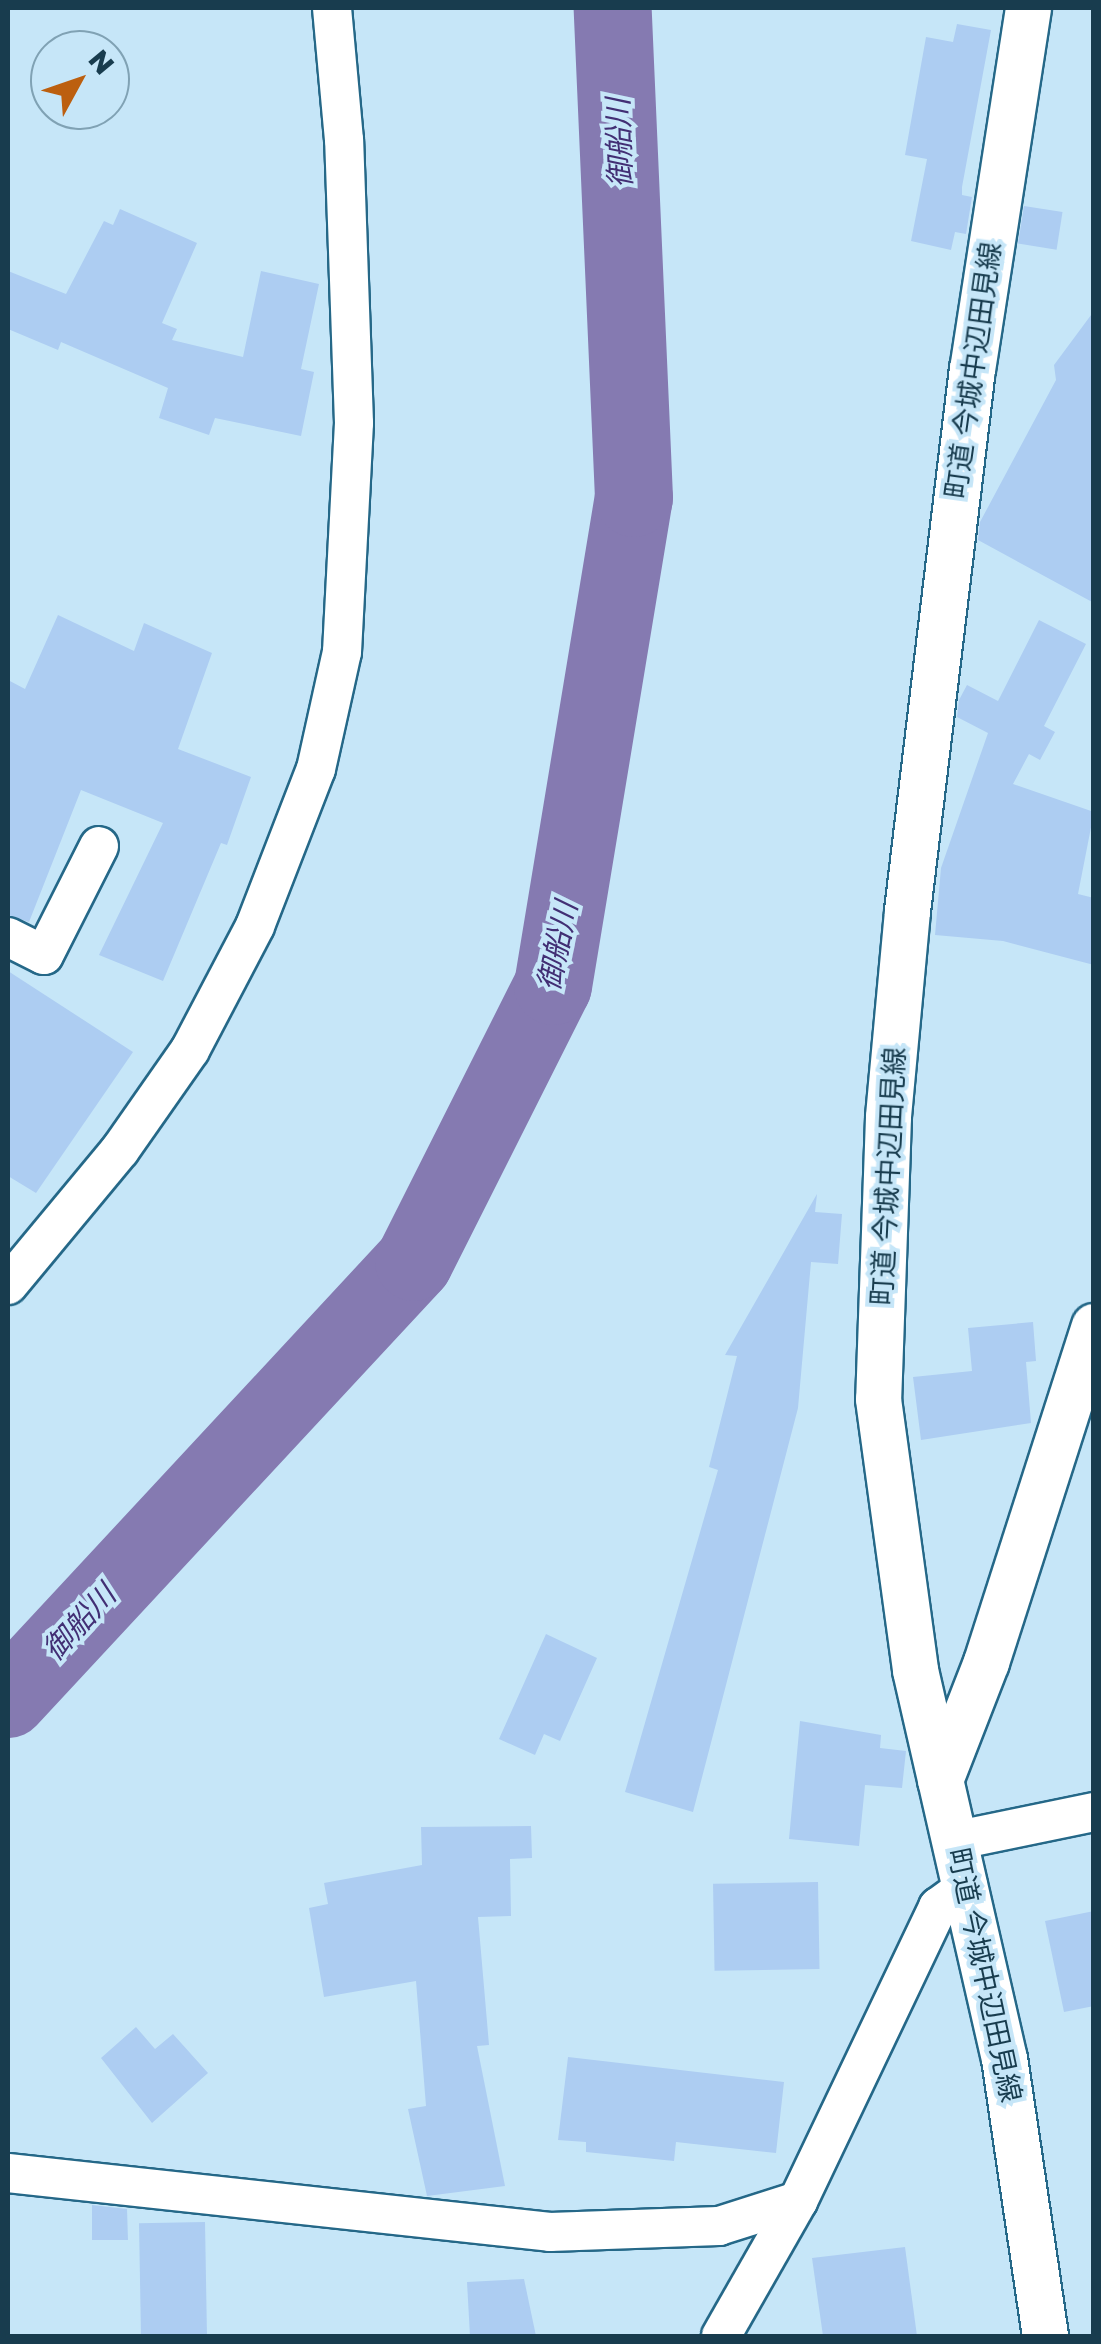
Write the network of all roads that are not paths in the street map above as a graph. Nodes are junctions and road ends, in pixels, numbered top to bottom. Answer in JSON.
{"nodes":[{"id":1,"x":332,"y":8,"type":"edge"},
{"id":2,"x":1028,"y":8,"type":"edge"},
{"id":3,"x":99,"y":846,"type":"dead end"},
{"id":4,"x":8,"y":936,"type":"edge"},
{"id":5,"x":8,"y":1284,"type":"edge"},
{"id":6,"x":1094,"y":1326,"type":"edge"},
{"id":7,"x":940,"y":1780,"type":"junction"},
{"id":8,"x":1094,"y":1812,"type":"edge"},
{"id":9,"x":958,"y":1840,"type":"junction"},
{"id":10,"x":968,"y":1885,"type":"junction"},
{"id":11,"x":8,"y":2173,"type":"edge"},
{"id":12,"x":798,"y":2201,"type":"junction"},
{"id":13,"x":722,"y":2336,"type":"edge"},
{"id":14,"x":1045,"y":2336,"type":"edge"}],
"edges":[{"from":1,"to":5,"type":"street"},
{"from":2,"to":7,"type":"street","name":"町道 今城中辺田見線"},
{"from":3,"to":4,"type":"street"},
{"from":6,"to":7,"type":"street"},
{"from":7,"to":9,"type":"street","name":"町道 今城中辺田見線"},
{"from":8,"to":9,"type":"street"},
{"from":9,"to":10,"type":"street","name":"町道 今城中辺田見線"},
{"from":10,"to":12,"type":"street"},
{"from":10,"to":14,"type":"street","name":"町道 今城中辺田見線"},
{"from":11,"to":12,"type":"street"},
{"from":12,"to":13,"type":"street"}]}
